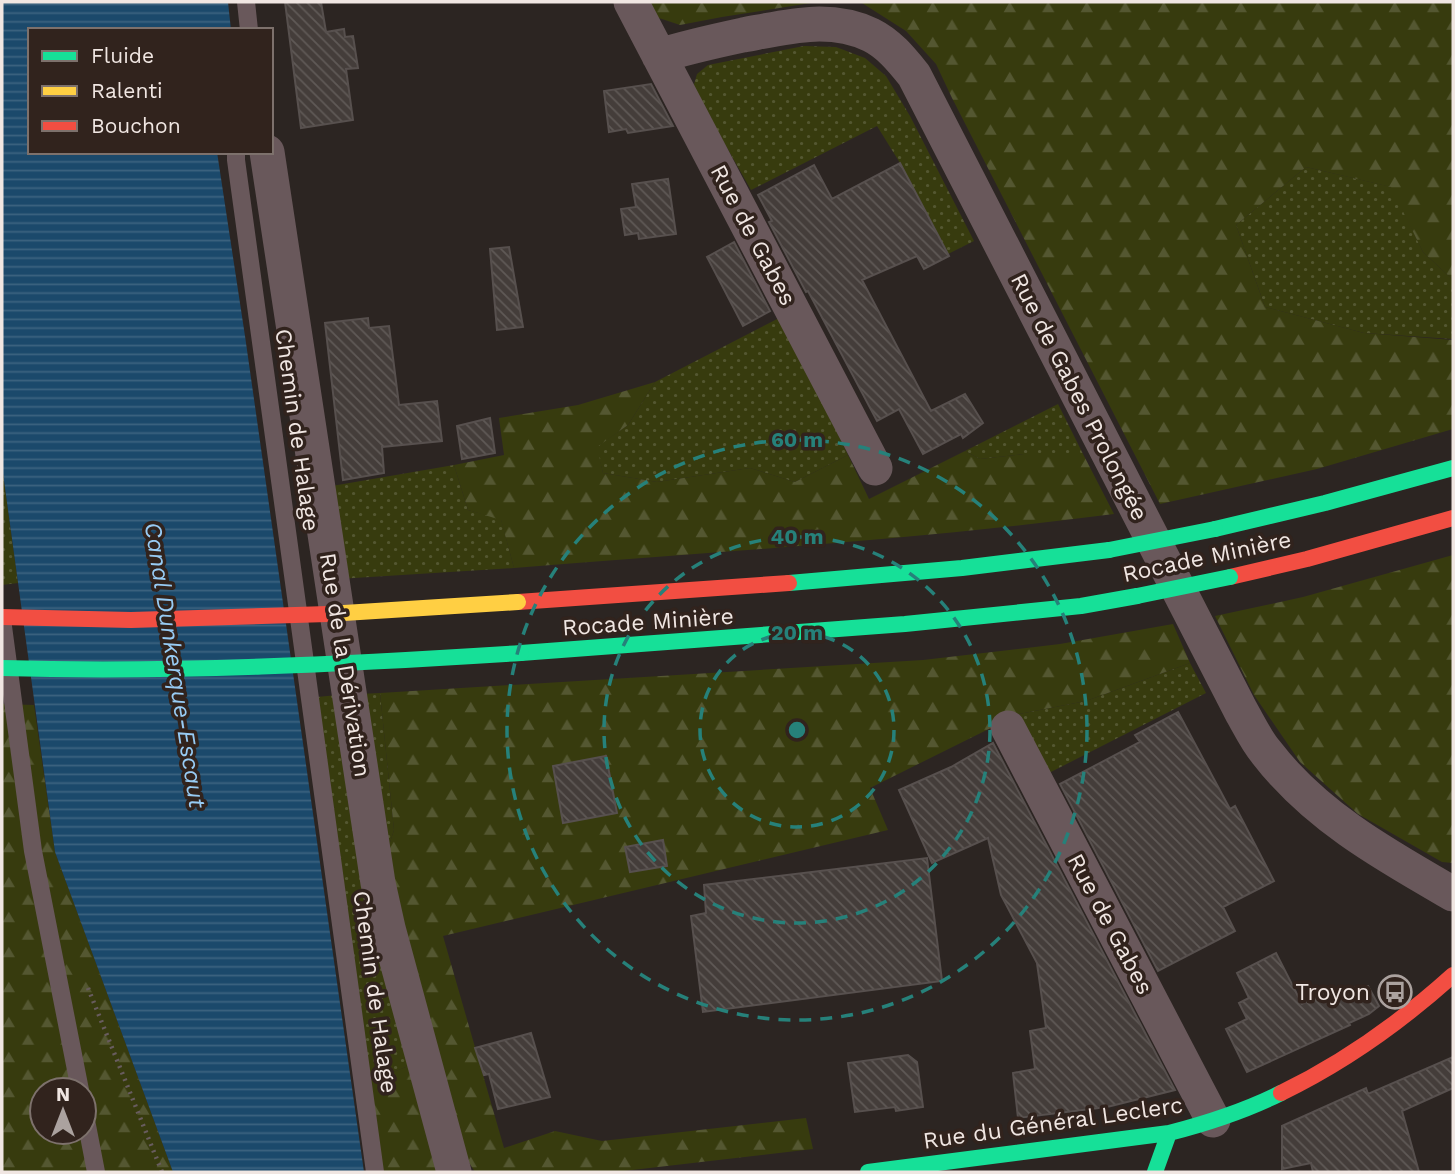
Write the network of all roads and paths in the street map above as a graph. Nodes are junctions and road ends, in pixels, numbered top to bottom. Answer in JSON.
{"nodes":[{"id":1,"x":246,"y":2,"type":"edge"},
{"id":2,"x":631,"y":2,"type":"edge"},
{"id":3,"x":249,"y":28,"type":"edge"},
{"id":4,"x":659,"y":56,"type":"junction"},
{"id":5,"x":236,"y":154,"type":"edge"},
{"id":6,"x":267,"y":154,"type":"edge"},
{"id":7,"x":875,"y":468,"type":"dead end"},
{"id":8,"x":1453,"y":468,"type":"edge"},
{"id":9,"x":1453,"y":518,"type":"edge"},
{"id":10,"x":2,"y":618,"type":"edge"},
{"id":11,"x":2,"y":668,"type":"edge"},
{"id":12,"x":1008,"y":728,"type":"dead end"},
{"id":13,"x":1453,"y":894,"type":"edge"},
{"id":14,"x":1453,"y":975,"type":"edge"},
{"id":15,"x":85,"y":979,"type":"dead end"},
{"id":16,"x":77,"y":1076,"type":"edge"},
{"id":17,"x":1213,"y":1121,"type":"junction"},
{"id":18,"x":1169,"y":1133,"type":"junction"},
{"id":19,"x":91,"y":1146,"type":"edge"},
{"id":20,"x":96,"y":1172,"type":"edge"},
{"id":21,"x":162,"y":1172,"type":"edge"},
{"id":22,"x":375,"y":1172,"type":"edge"},
{"id":23,"x":454,"y":1172,"type":"edge"},
{"id":24,"x":868,"y":1172,"type":"edge"},
{"id":25,"x":1155,"y":1172,"type":"edge"}],
"edges":[{"from":1,"to":3,"type":"lane"},
{"from":2,"to":4,"type":"street","name":"Rue de Gabes"},
{"from":4,"to":7,"type":"street","name":"Rue de Gabes"},
{"from":4,"to":13,"type":"street","name":"Rue de Gabes Prolongée"},
{"from":5,"to":22,"type":"lane","name":"Chemin de Halage"},
{"from":6,"to":23,"type":"street","name":"Rue de la Dérivation"},
{"from":8,"to":10,"type":"main road","name":"Rocade Minière","bridge":true},
{"from":9,"to":11,"type":"main road","name":"Rocade Minière","bridge":true},
{"from":10,"to":16,"type":"lane"},
{"from":12,"to":17,"type":"street","name":"Rue de Gabes"},
{"from":14,"to":17,"type":"main road","name":"Rue du Général Leclerc"},
{"from":15,"to":21,"type":"path"},
{"from":17,"to":18,"type":"main road","name":"Rue du Général Leclerc"},
{"from":18,"to":24,"type":"main road","name":"Rue du Général Leclerc"},
{"from":18,"to":25,"type":"main road"},
{"from":19,"to":20,"type":"lane"}]}
